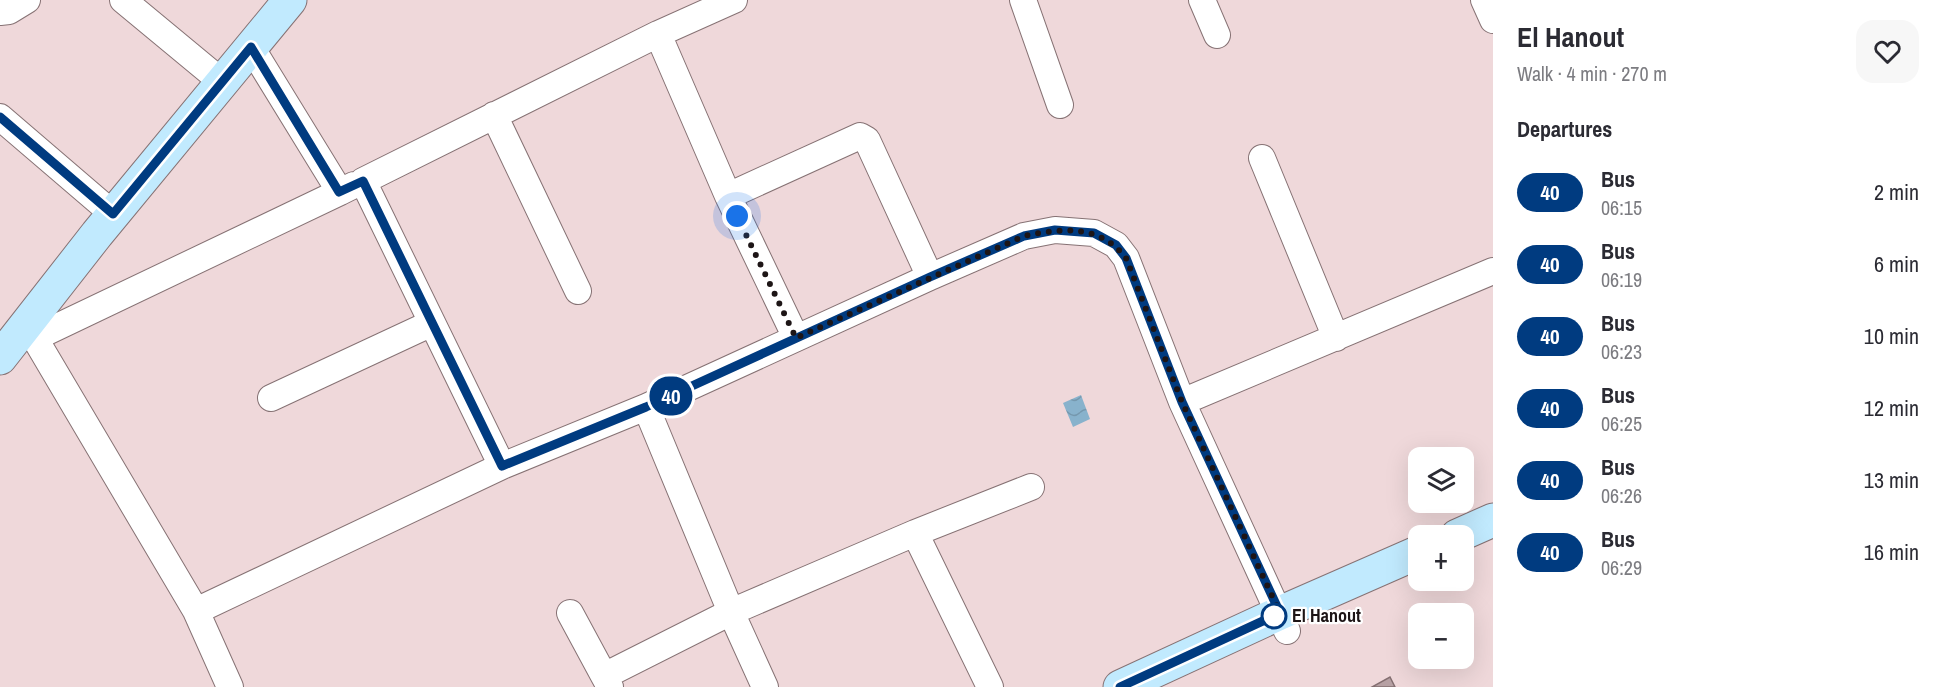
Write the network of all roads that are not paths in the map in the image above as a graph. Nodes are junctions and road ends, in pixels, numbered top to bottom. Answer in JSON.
{"nodes":[{"id":1,"x":27,"y":0,"type":"edge"},
{"id":2,"x":123,"y":0,"type":"edge"},
{"id":3,"x":735,"y":0,"type":"edge"},
{"id":4,"x":1023,"y":0,"type":"edge"},
{"id":5,"x":1202,"y":0,"type":"edge"},
{"id":6,"x":1484,"y":0,"type":"edge"},
{"id":7,"x":282,"y":3,"type":"edge"},
{"id":8,"x":0,"y":12,"type":"edge"},
{"id":9,"x":1493,"y":20,"type":"edge"},
{"id":10,"x":658,"y":34,"type":"junction"},
{"id":11,"x":1217,"y":35,"type":"dead end"},
{"id":12,"x":251,"y":47,"type":"junction"},
{"id":13,"x":222,"y":82,"type":"junction"},
{"id":14,"x":1060,"y":105,"type":"dead end"},
{"id":15,"x":494,"y":115,"type":"junction"},
{"id":16,"x":0,"y":117,"type":"edge"},
{"id":17,"x":1262,"y":158,"type":"dead end"},
{"id":18,"x":363,"y":181,"type":"junction"},
{"id":19,"x":339,"y":192,"type":"junction"},
{"id":20,"x":728,"y":196,"type":"junction"},
{"id":21,"x":113,"y":214,"type":"junction"},
{"id":22,"x":1493,"y":271,"type":"edge"},
{"id":23,"x":930,"y":277,"type":"junction"},
{"id":24,"x":578,"y":291,"type":"dead end"},
{"id":25,"x":432,"y":323,"type":"junction"},
{"id":26,"x":31,"y":332,"type":"junction"},
{"id":27,"x":796,"y":338,"type":"junction"},
{"id":28,"x":1336,"y":338,"type":"junction"},
{"id":29,"x":0,"y":358,"type":"edge"},
{"id":30,"x":271,"y":398,"type":"dead end"},
{"id":31,"x":1182,"y":402,"type":"junction"},
{"id":32,"x":646,"y":407,"type":"junction"},
{"id":33,"x":502,"y":466,"type":"junction"},
{"id":34,"x":1031,"y":487,"type":"dead end"},
{"id":35,"x":1493,"y":520,"type":"edge"},
{"id":36,"x":1474,"y":528,"type":"edge"},
{"id":37,"x":915,"y":533,"type":"junction"},
{"id":38,"x":1493,"y":541,"type":"edge"},
{"id":39,"x":1474,"y":550,"type":"edge"},
{"id":40,"x":1408,"y":558,"type":"edge"},
{"id":41,"x":1408,"y":578,"type":"edge"},
{"id":42,"x":196,"y":611,"type":"junction"},
{"id":43,"x":731,"y":612,"type":"junction"},
{"id":44,"x":570,"y":613,"type":"dead end"},
{"id":45,"x":1284,"y":622,"type":"junction"},
{"id":46,"x":607,"y":682,"type":"edge"},
{"id":47,"x":230,"y":687,"type":"edge"},
{"id":48,"x":765,"y":687,"type":"edge"},
{"id":49,"x":990,"y":687,"type":"edge"},
{"id":50,"x":1120,"y":687,"type":"edge"},
{"id":51,"x":1164,"y":687,"type":"edge"}],
"edges":[{"from":1,"to":8,"type":"street"},
{"from":2,"to":13,"type":"street"},
{"from":3,"to":10,"type":"street"},
{"from":4,"to":14,"type":"street"},
{"from":5,"to":11,"type":"street"},
{"from":6,"to":9,"type":"street"},
{"from":7,"to":12,"type":"main road"},
{"from":10,"to":15,"type":"street"},
{"from":10,"to":20,"type":"street"},
{"from":12,"to":13,"type":"main road"},
{"from":12,"to":19,"type":"street"},
{"from":13,"to":21,"type":"main road"},
{"from":15,"to":18,"type":"street"},
{"from":15,"to":24,"type":"street"},
{"from":16,"to":21,"type":"street"},
{"from":17,"to":28,"type":"street"},
{"from":18,"to":19,"type":"street"},
{"from":18,"to":25,"type":"street"},
{"from":19,"to":26,"type":"street"},
{"from":20,"to":23,"type":"street"},
{"from":20,"to":27,"type":"street"},
{"from":21,"to":26,"type":"main road"},
{"from":22,"to":28,"type":"street"},
{"from":23,"to":27,"type":"street"},
{"from":23,"to":31,"type":"street"},
{"from":25,"to":30,"type":"street"},
{"from":25,"to":33,"type":"street"},
{"from":26,"to":29,"type":"main road"},
{"from":26,"to":42,"type":"street"},
{"from":27,"to":32,"type":"street"},
{"from":28,"to":31,"type":"street"},
{"from":31,"to":45,"type":"street"},
{"from":32,"to":33,"type":"street"},
{"from":32,"to":43,"type":"street"},
{"from":33,"to":42,"type":"street"},
{"from":34,"to":37,"type":"street"},
{"from":35,"to":36,"type":"main road"},
{"from":37,"to":43,"type":"street"},
{"from":37,"to":49,"type":"street"},
{"from":38,"to":39,"type":"main road"},
{"from":40,"to":45,"type":"main road"},
{"from":41,"to":45,"type":"main road"},
{"from":42,"to":47,"type":"street"},
{"from":43,"to":46,"type":"street"},
{"from":43,"to":48,"type":"street"},
{"from":44,"to":46,"type":"street"},
{"from":45,"to":50,"type":"main road"},
{"from":45,"to":51,"type":"main road"}]}
